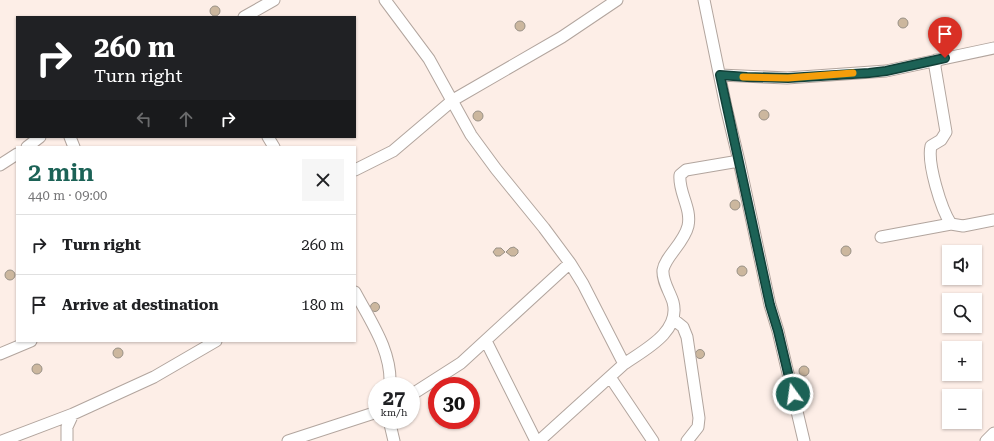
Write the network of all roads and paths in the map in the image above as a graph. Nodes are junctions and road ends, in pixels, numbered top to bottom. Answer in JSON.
{"nodes":[{"id":1,"x":274,"y":0,"type":"edge"},
{"id":2,"x":385,"y":0,"type":"edge"},
{"id":3,"x":617,"y":0,"type":"edge"},
{"id":4,"x":704,"y":0,"type":"edge"},
{"id":5,"x":246,"y":16,"type":"edge"},
{"id":6,"x":994,"y":48,"type":"edge"},
{"id":7,"x":936,"y":60,"type":"junction"},
{"id":8,"x":720,"y":75,"type":"junction"},
{"id":9,"x":452,"y":100,"type":"junction"},
{"id":10,"x":39,"y":138,"type":"edge"},
{"id":11,"x":28,"y":146,"type":"edge"},
{"id":12,"x":16,"y":155,"type":"edge"},
{"id":13,"x":739,"y":161,"type":"junction"},
{"id":14,"x":0,"y":165,"type":"edge"},
{"id":15,"x":356,"y":170,"type":"edge"},
{"id":16,"x":994,"y":220,"type":"edge"},
{"id":17,"x":951,"y":224,"type":"junction"},
{"id":18,"x":881,"y":237,"type":"dead end"},
{"id":19,"x":570,"y":263,"type":"junction"},
{"id":20,"x":356,"y":294,"type":"edge"},
{"id":21,"x":674,"y":319,"type":"junction"},
{"id":22,"x":486,"y":340,"type":"junction"},
{"id":23,"x":29,"y":342,"type":"edge"},
{"id":24,"x":214,"y":342,"type":"edge"},
{"id":25,"x":0,"y":354,"type":"edge"},
{"id":26,"x":624,"y":364,"type":"junction"},
{"id":27,"x":391,"y":377,"type":"edge"},
{"id":28,"x":610,"y":377,"type":"junction"},
{"id":29,"x":420,"y":389,"type":"edge"},
{"id":30,"x":73,"y":414,"type":"junction"},
{"id":31,"x":368,"y":415,"type":"edge"},
{"id":32,"x":391,"y":429,"type":"edge"},
{"id":33,"x":994,"y":433,"type":"edge"},
{"id":34,"x":2,"y":441,"type":"edge"},
{"id":35,"x":67,"y":441,"type":"edge"},
{"id":36,"x":288,"y":441,"type":"edge"},
{"id":37,"x":394,"y":441,"type":"edge"},
{"id":38,"x":536,"y":441,"type":"edge"},
{"id":39,"x":539,"y":441,"type":"edge"},
{"id":40,"x":653,"y":441,"type":"edge"},
{"id":41,"x":687,"y":441,"type":"edge"},
{"id":42,"x":804,"y":441,"type":"edge"},
{"id":43,"x":986,"y":441,"type":"edge"}],
"edges":[{"from":1,"to":5,"type":"street"},
{"from":2,"to":9,"type":"street"},
{"from":3,"to":9,"type":"street"},
{"from":4,"to":8,"type":"street"},
{"from":6,"to":7,"type":"street"},
{"from":7,"to":8,"type":"street"},
{"from":7,"to":17,"type":"street"},
{"from":8,"to":13,"type":"street"},
{"from":9,"to":15,"type":"street"},
{"from":9,"to":19,"type":"street"},
{"from":10,"to":11,"type":"street"},
{"from":12,"to":14,"type":"street"},
{"from":13,"to":21,"type":"street"},
{"from":13,"to":42,"type":"street"},
{"from":16,"to":17,"type":"street"},
{"from":17,"to":18,"type":"street"},
{"from":19,"to":22,"type":"street"},
{"from":19,"to":26,"type":"street"},
{"from":20,"to":27,"type":"street"},
{"from":21,"to":26,"type":"street"},
{"from":21,"to":41,"type":"street"},
{"from":22,"to":29,"type":"street"},
{"from":22,"to":38,"type":"street"},
{"from":23,"to":25,"type":"street"},
{"from":24,"to":30,"type":"street"},
{"from":26,"to":28,"type":"street"},
{"from":28,"to":39,"type":"street"},
{"from":28,"to":40,"type":"street"},
{"from":30,"to":34,"type":"street"},
{"from":30,"to":35,"type":"street"},
{"from":31,"to":36,"type":"street"},
{"from":32,"to":37,"type":"street"},
{"from":33,"to":43,"type":"street"}]}
